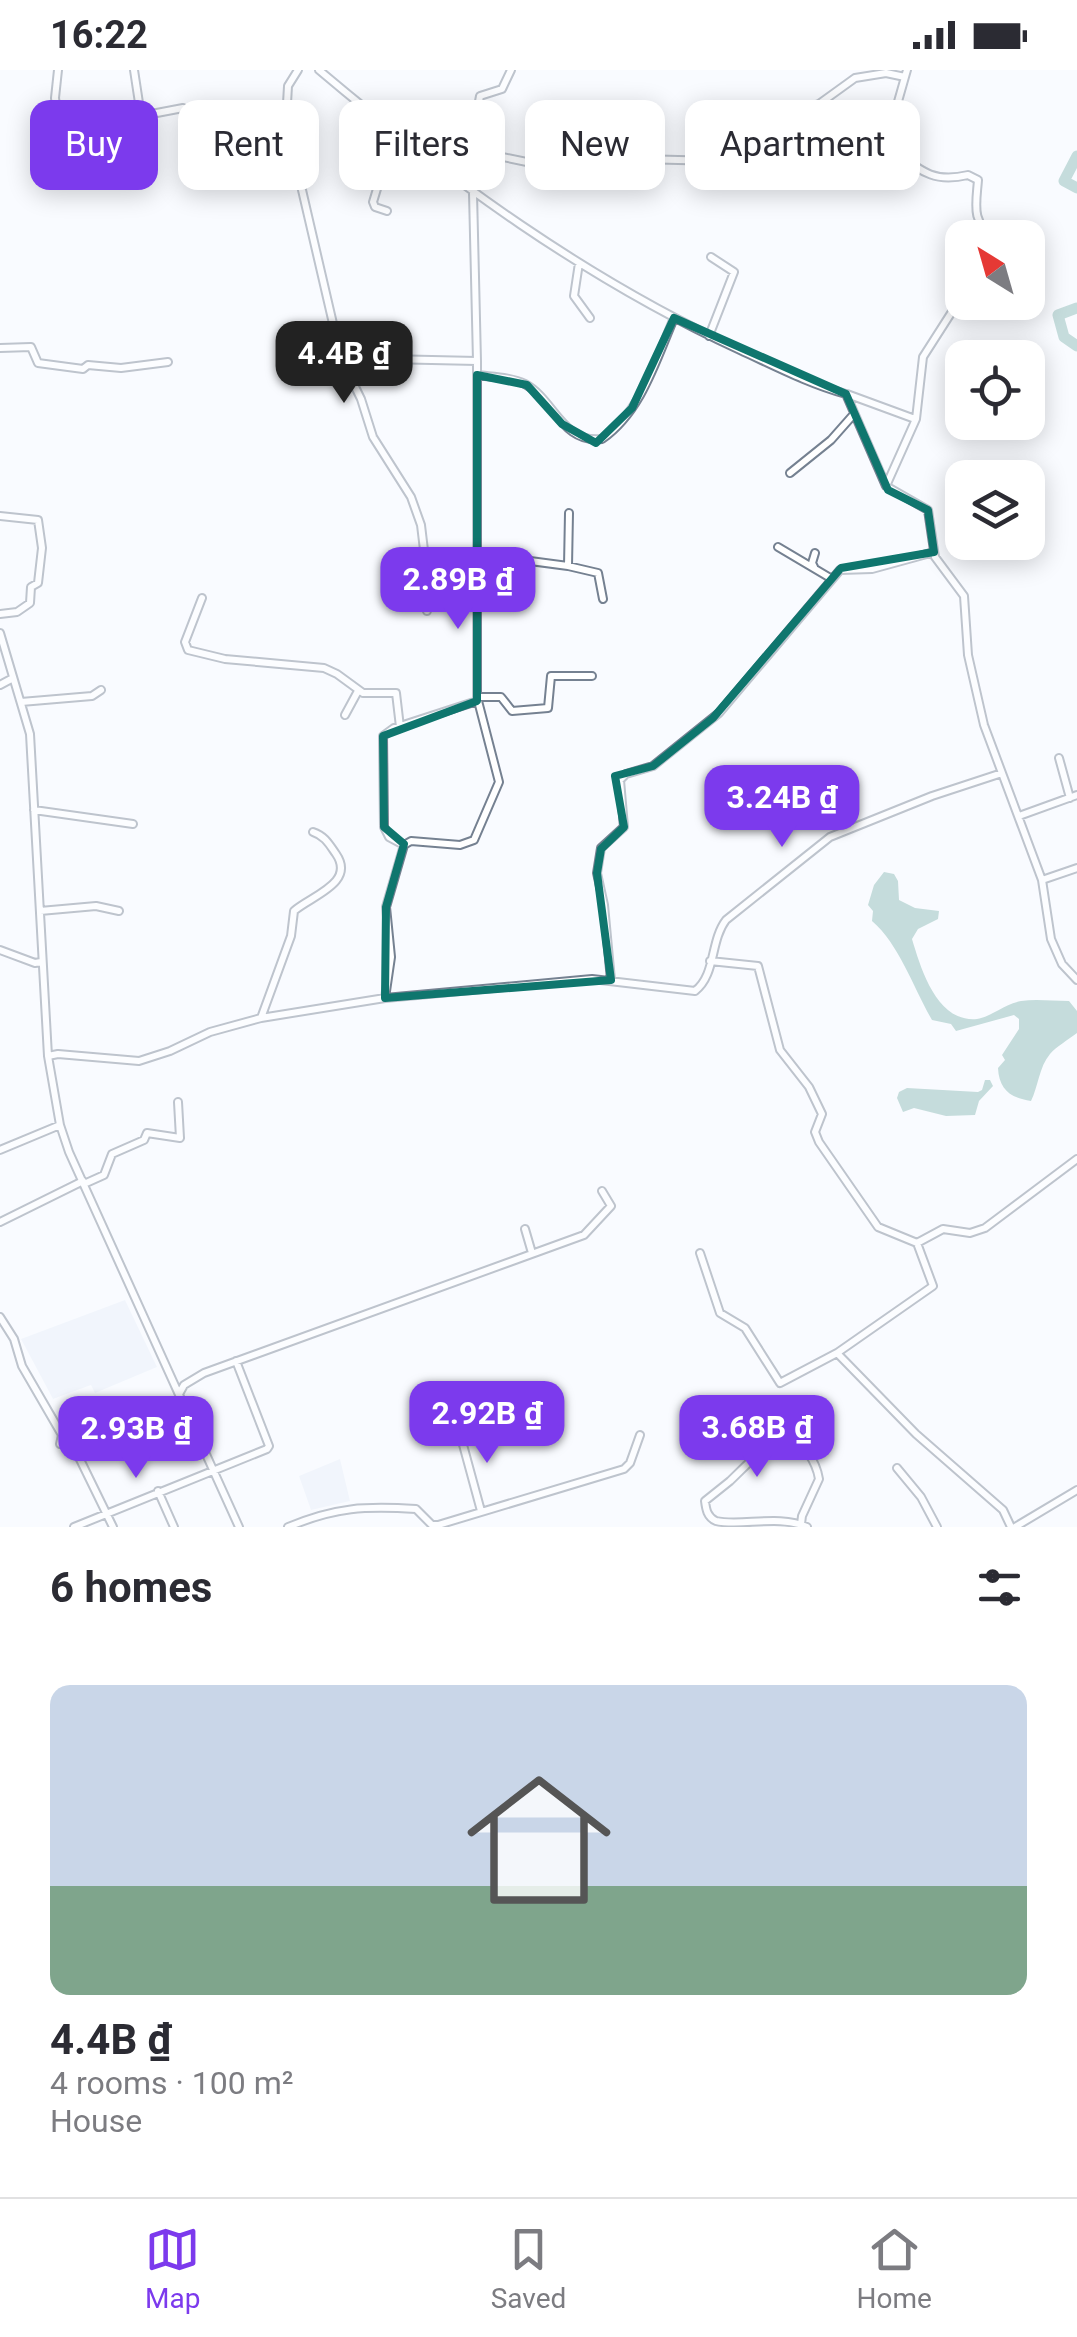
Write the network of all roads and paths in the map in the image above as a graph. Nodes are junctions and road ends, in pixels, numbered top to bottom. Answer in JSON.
{"nodes":[{"id":1,"x":58,"y":70,"type":"edge"},
{"id":2,"x":134,"y":70,"type":"edge"},
{"id":3,"x":298,"y":70,"type":"edge"},
{"id":4,"x":319,"y":70,"type":"edge"},
{"id":5,"x":511,"y":70,"type":"edge"},
{"id":6,"x":906,"y":74,"type":"edge"},
{"id":7,"x":55,"y":100,"type":"edge"},
{"id":8,"x":355,"y":100,"type":"edge"},
{"id":9,"x":479,"y":100,"type":"edge"},
{"id":10,"x":178,"y":109,"type":"edge"},
{"id":11,"x":505,"y":157,"type":"edge"},
{"id":12,"x":377,"y":190,"type":"edge"},
{"id":13,"x":470,"y":190,"type":"edge"},
{"id":14,"x":473,"y":192,"type":"junction"},
{"id":15,"x":387,"y":212,"type":"dead end"},
{"id":16,"x":977,"y":220,"type":"edge"},
{"id":17,"x":711,"y":257,"type":"dead end"},
{"id":18,"x":579,"y":263,"type":"junction"},
{"id":19,"x":590,"y":318,"type":"dead end"},
{"id":20,"x":674,"y":318,"type":"junction"},
{"id":21,"x":947,"y":320,"type":"edge"},
{"id":22,"x":710,"y":336,"type":"junction"},
{"id":23,"x":0,"y":348,"type":"edge"},
{"id":24,"x":341,"y":358,"type":"junction"},
{"id":25,"x":477,"y":361,"type":"junction"},
{"id":26,"x":168,"y":362,"type":"dead end"},
{"id":27,"x":476,"y":375,"type":"junction"},
{"id":28,"x":846,"y":394,"type":"junction"},
{"id":29,"x":855,"y":413,"type":"junction"},
{"id":30,"x":916,"y":420,"type":"junction"},
{"id":31,"x":790,"y":473,"type":"dead end"},
{"id":32,"x":886,"y":486,"type":"junction"},
{"id":33,"x":569,"y":513,"type":"dead end"},
{"id":34,"x":0,"y":516,"type":"edge"},
{"id":35,"x":778,"y":547,"type":"dead end"},
{"id":36,"x":934,"y":552,"type":"junction"},
{"id":37,"x":815,"y":553,"type":"dead end"},
{"id":38,"x":476,"y":554,"type":"junction"},
{"id":39,"x":568,"y":566,"type":"junction"},
{"id":40,"x":814,"y":568,"type":"junction"},
{"id":41,"x":832,"y":579,"type":"junction"},
{"id":42,"x":202,"y":598,"type":"dead end"},
{"id":43,"x":603,"y":599,"type":"dead end"},
{"id":44,"x":427,"y":611,"type":"dead end"},
{"id":45,"x":0,"y":614,"type":"edge"},
{"id":46,"x":0,"y":633,"type":"edge"},
{"id":47,"x":592,"y":676,"type":"dead end"},
{"id":48,"x":14,"y":678,"type":"junction"},
{"id":49,"x":0,"y":685,"type":"edge"},
{"id":50,"x":100,"y":690,"type":"dead end"},
{"id":51,"x":358,"y":691,"type":"junction"},
{"id":52,"x":477,"y":699,"type":"junction"},
{"id":53,"x":21,"y":702,"type":"junction"},
{"id":54,"x":345,"y":715,"type":"dead end"},
{"id":55,"x":400,"y":726,"type":"junction"},
{"id":56,"x":1060,"y":758,"type":"dead end"},
{"id":57,"x":1002,"y":772,"type":"junction"},
{"id":58,"x":1074,"y":797,"type":"edge"},
{"id":59,"x":34,"y":810,"type":"junction"},
{"id":60,"x":1019,"y":816,"type":"junction"},
{"id":61,"x":133,"y":824,"type":"dead end"},
{"id":62,"x":313,"y":832,"type":"dead end"},
{"id":63,"x":404,"y":845,"type":"junction"},
{"id":64,"x":1077,"y":868,"type":"edge"},
{"id":65,"x":1042,"y":880,"type":"junction"},
{"id":66,"x":40,"y":911,"type":"junction"},
{"id":67,"x":119,"y":911,"type":"dead end"},
{"id":68,"x":0,"y":950,"type":"edge"},
{"id":69,"x":710,"y":961,"type":"junction"},
{"id":70,"x":41,"y":962,"type":"junction"},
{"id":71,"x":611,"y":980,"type":"junction"},
{"id":72,"x":1077,"y":980,"type":"edge"},
{"id":73,"x":385,"y":998,"type":"junction"},
{"id":74,"x":261,"y":1018,"type":"junction"},
{"id":75,"x":48,"y":1056,"type":"junction"},
{"id":76,"x":178,"y":1102,"type":"dead end"},
{"id":77,"x":60,"y":1125,"type":"junction"},
{"id":78,"x":0,"y":1150,"type":"edge"},
{"id":79,"x":1077,"y":1159,"type":"edge"},
{"id":80,"x":84,"y":1183,"type":"junction"},
{"id":81,"x":602,"y":1191,"type":"dead end"},
{"id":82,"x":0,"y":1222,"type":"edge"},
{"id":83,"x":525,"y":1229,"type":"dead end"},
{"id":84,"x":917,"y":1243,"type":"junction"},
{"id":85,"x":532,"y":1253,"type":"junction"},
{"id":86,"x":700,"y":1253,"type":"dead end"},
{"id":87,"x":0,"y":1318,"type":"edge"},
{"id":88,"x":838,"y":1352,"type":"junction"},
{"id":89,"x":236,"y":1361,"type":"junction"},
{"id":90,"x":179,"y":1395,"type":"junction"},
{"id":91,"x":459,"y":1430,"type":"dead end"},
{"id":92,"x":640,"y":1435,"type":"dead end"},
{"id":93,"x":71,"y":1440,"type":"dead end"},
{"id":94,"x":60,"y":1444,"type":"dead end"},
{"id":95,"x":897,"y":1468,"type":"dead end"},
{"id":96,"x":213,"y":1470,"type":"junction"},
{"id":97,"x":1077,"y":1490,"type":"edge"},
{"id":98,"x":158,"y":1491,"type":"junction"},
{"id":99,"x":481,"y":1511,"type":"junction"},
{"id":100,"x":105,"y":1512,"type":"junction"},
{"id":101,"x":804,"y":1525,"type":"edge"},
{"id":102,"x":74,"y":1527,"type":"edge"},
{"id":103,"x":113,"y":1527,"type":"edge"},
{"id":104,"x":174,"y":1527,"type":"edge"},
{"id":105,"x":239,"y":1527,"type":"edge"},
{"id":106,"x":288,"y":1527,"type":"edge"},
{"id":107,"x":937,"y":1527,"type":"edge"},
{"id":108,"x":1013,"y":1527,"type":"edge"}],
"edges":[{"from":1,"to":7,"type":"street"},
{"from":2,"to":10,"type":"street"},
{"from":3,"to":24,"type":"street"},
{"from":4,"to":8,"type":"street"},
{"from":5,"to":9,"type":"street"},
{"from":6,"to":11,"type":"street"},
{"from":6,"to":16,"type":"street"},
{"from":12,"to":15,"type":"street"},
{"from":13,"to":14,"type":"street"},
{"from":14,"to":18,"type":"street"},
{"from":14,"to":25,"type":"street"},
{"from":17,"to":22,"type":"street"},
{"from":18,"to":19,"type":"street"},
{"from":18,"to":20,"type":"street"},
{"from":20,"to":22,"type":"street"},
{"from":20,"to":27,"type":"street"},
{"from":21,"to":30,"type":"street"},
{"from":22,"to":28,"type":"street"},
{"from":23,"to":26,"type":"street"},
{"from":24,"to":25,"type":"street"},
{"from":24,"to":44,"type":"street"},
{"from":25,"to":27,"type":"street"},
{"from":27,"to":38,"type":"street"},
{"from":28,"to":29,"type":"street"},
{"from":28,"to":30,"type":"street"},
{"from":29,"to":31,"type":"street"},
{"from":29,"to":32,"type":"street"},
{"from":30,"to":32,"type":"street"},
{"from":32,"to":36,"type":"street"},
{"from":33,"to":39,"type":"street"},
{"from":34,"to":45,"type":"street"},
{"from":35,"to":40,"type":"street"},
{"from":36,"to":41,"type":"street"},
{"from":36,"to":57,"type":"street"},
{"from":37,"to":40,"type":"street"},
{"from":38,"to":39,"type":"street"},
{"from":38,"to":52,"type":"street"},
{"from":39,"to":43,"type":"street"},
{"from":40,"to":41,"type":"street"},
{"from":41,"to":71,"type":"street"},
{"from":42,"to":51,"type":"street"},
{"from":46,"to":48,"type":"street"},
{"from":47,"to":52,"type":"street"},
{"from":48,"to":49,"type":"street"},
{"from":48,"to":53,"type":"street"},
{"from":50,"to":53,"type":"street"},
{"from":51,"to":54,"type":"street"},
{"from":51,"to":55,"type":"street"},
{"from":52,"to":55,"type":"street"},
{"from":52,"to":63,"type":"street"},
{"from":53,"to":59,"type":"street"},
{"from":55,"to":63,"type":"street"},
{"from":56,"to":58,"type":"street"},
{"from":57,"to":60,"type":"street"},
{"from":57,"to":69,"type":"street"},
{"from":58,"to":60,"type":"street"},
{"from":59,"to":61,"type":"street"},
{"from":59,"to":66,"type":"street"},
{"from":60,"to":65,"type":"street"},
{"from":62,"to":74,"type":"street"},
{"from":63,"to":73,"type":"street"},
{"from":64,"to":65,"type":"street"},
{"from":65,"to":72,"type":"street"},
{"from":66,"to":67,"type":"street"},
{"from":66,"to":70,"type":"street"},
{"from":68,"to":70,"type":"street"},
{"from":69,"to":71,"type":"street"},
{"from":69,"to":84,"type":"street"},
{"from":70,"to":75,"type":"street"},
{"from":71,"to":73,"type":"street"},
{"from":73,"to":74,"type":"street"},
{"from":74,"to":75,"type":"street"},
{"from":75,"to":77,"type":"street"},
{"from":76,"to":80,"type":"street"},
{"from":77,"to":78,"type":"street"},
{"from":77,"to":80,"type":"street"},
{"from":79,"to":84,"type":"street"},
{"from":80,"to":82,"type":"street"},
{"from":80,"to":90,"type":"street"},
{"from":81,"to":85,"type":"street"},
{"from":83,"to":85,"type":"street"},
{"from":84,"to":88,"type":"street"},
{"from":85,"to":89,"type":"street"},
{"from":86,"to":88,"type":"street"},
{"from":87,"to":94,"type":"street"},
{"from":88,"to":108,"type":"street"},
{"from":89,"to":90,"type":"street"},
{"from":89,"to":96,"type":"street"},
{"from":90,"to":96,"type":"street"},
{"from":91,"to":99,"type":"street"},
{"from":92,"to":99,"type":"street"},
{"from":93,"to":100,"type":"street"},
{"from":95,"to":107,"type":"street"},
{"from":96,"to":98,"type":"street"},
{"from":96,"to":105,"type":"street"},
{"from":97,"to":108,"type":"street"},
{"from":98,"to":100,"type":"street"},
{"from":98,"to":104,"type":"street"},
{"from":99,"to":106,"type":"street"},
{"from":100,"to":102,"type":"street"},
{"from":100,"to":103,"type":"street"},
{"from":101,"to":101,"type":"street"}]}
